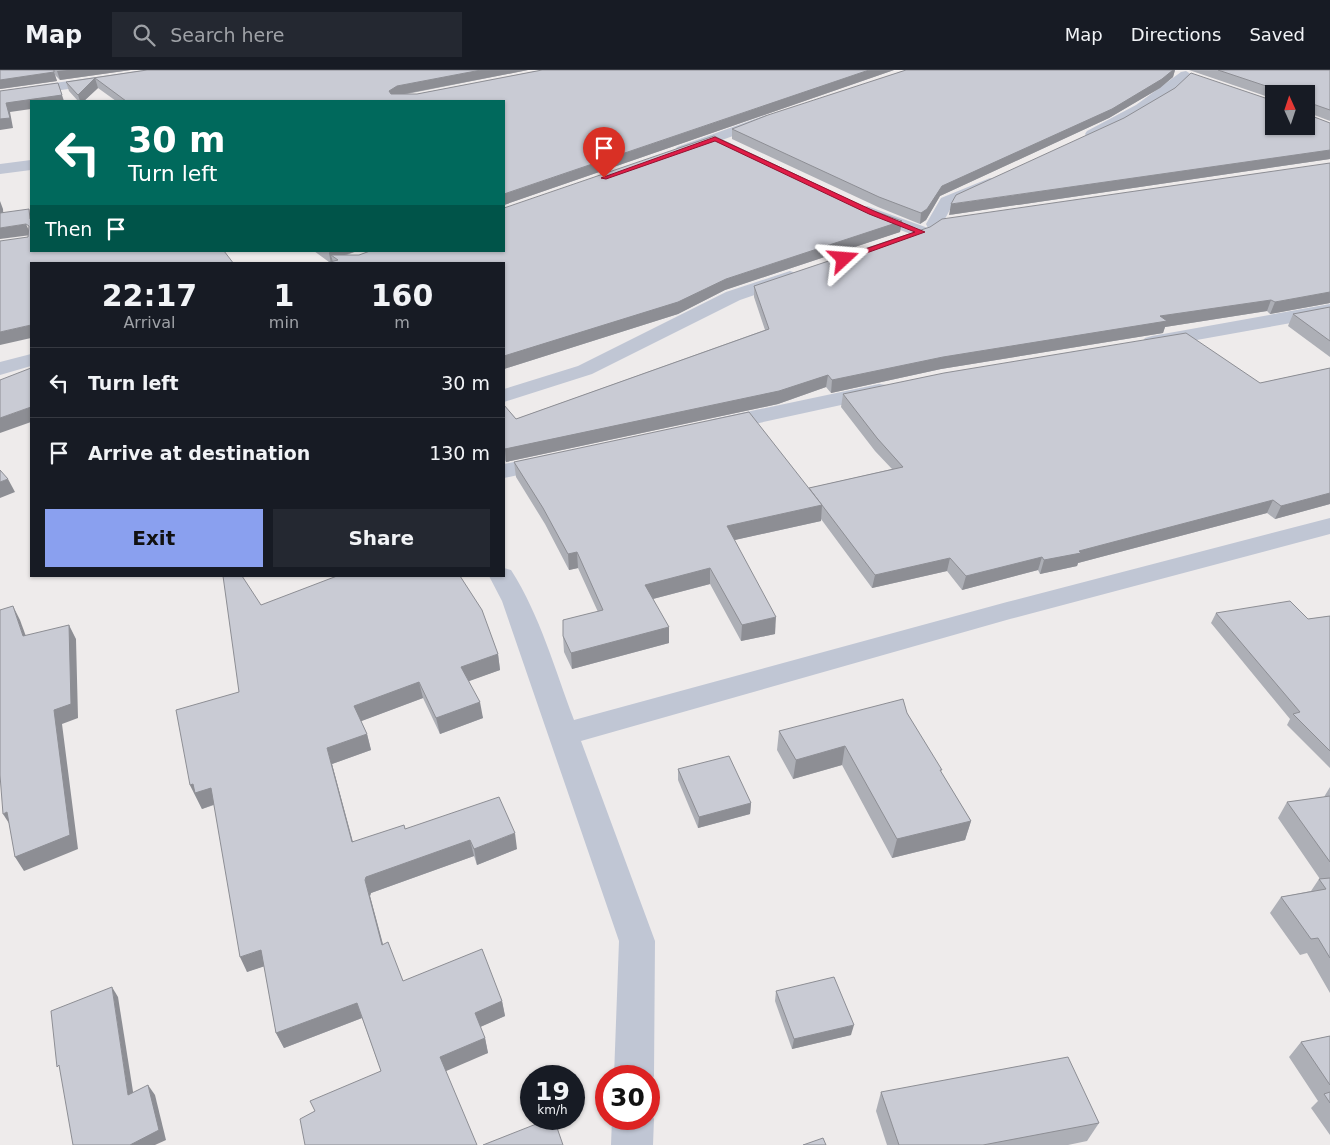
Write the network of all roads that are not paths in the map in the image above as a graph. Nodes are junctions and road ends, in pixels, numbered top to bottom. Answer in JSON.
{"nodes":[{"id":1,"x":49,"y":70,"type":"edge"},
{"id":2,"x":170,"y":70,"type":"edge"},
{"id":3,"x":1171,"y":70,"type":"edge"},
{"id":4,"x":52,"y":88,"type":"junction"},
{"id":5,"x":0,"y":95,"type":"edge"},
{"id":6,"x":56,"y":100,"type":"edge"},
{"id":7,"x":781,"y":114,"type":"edge"},
{"id":8,"x":715,"y":139,"type":"junction"},
{"id":9,"x":1082,"y":140,"type":"edge"},
{"id":10,"x":733,"y":147,"type":"edge"},
{"id":11,"x":669,"y":155,"type":"edge"},
{"id":12,"x":30,"y":165,"type":"edge"},
{"id":13,"x":0,"y":169,"type":"edge"},
{"id":14,"x":1006,"y":175,"type":"edge"},
{"id":15,"x":854,"y":205,"type":"edge"},
{"id":16,"x":954,"y":222,"type":"edge"},
{"id":17,"x":928,"y":228,"type":"junction"},
{"id":18,"x":898,"y":240,"type":"edge"},
{"id":19,"x":807,"y":271,"type":"edge"},
{"id":20,"x":1330,"y":310,"type":"edge"},
{"id":21,"x":1133,"y":345,"type":"edge"},
{"id":22,"x":30,"y":360,"type":"edge"},
{"id":23,"x":0,"y":369,"type":"edge"},
{"id":24,"x":903,"y":385,"type":"edge"},
{"id":25,"x":505,"y":396,"type":"edge"},
{"id":26,"x":694,"y":430,"type":"edge"},
{"id":27,"x":570,"y":456,"type":"edge"},
{"id":28,"x":505,"y":471,"type":"edge"},
{"id":29,"x":1330,"y":526,"type":"edge"},
{"id":30,"x":503,"y":577,"type":"edge"},
{"id":31,"x":565,"y":734,"type":"junction"},
{"id":32,"x":634,"y":1065,"type":"edge"},
{"id":33,"x":632,"y":1130,"type":"edge"},
{"id":34,"x":632,"y":1145,"type":"edge"}],
"edges":[{"from":1,"to":4,"type":"street"},
{"from":2,"to":4,"type":"street"},
{"from":3,"to":9,"type":"street"},
{"from":4,"to":5,"type":"street"},
{"from":4,"to":6,"type":"street"},
{"from":7,"to":8,"type":"street"},
{"from":8,"to":10,"type":"street"},
{"from":8,"to":11,"type":"street"},
{"from":12,"to":13,"type":"street"},
{"from":14,"to":17,"type":"street"},
{"from":15,"to":17,"type":"street"},
{"from":16,"to":17,"type":"street"},
{"from":17,"to":18,"type":"street"},
{"from":19,"to":25,"type":"street"},
{"from":20,"to":21,"type":"street"},
{"from":22,"to":23,"type":"street"},
{"from":24,"to":26,"type":"street"},
{"from":27,"to":28,"type":"street"},
{"from":29,"to":31,"type":"street"},
{"from":30,"to":31,"type":"street"},
{"from":31,"to":32,"type":"street"},
{"from":33,"to":34,"type":"street"}]}
